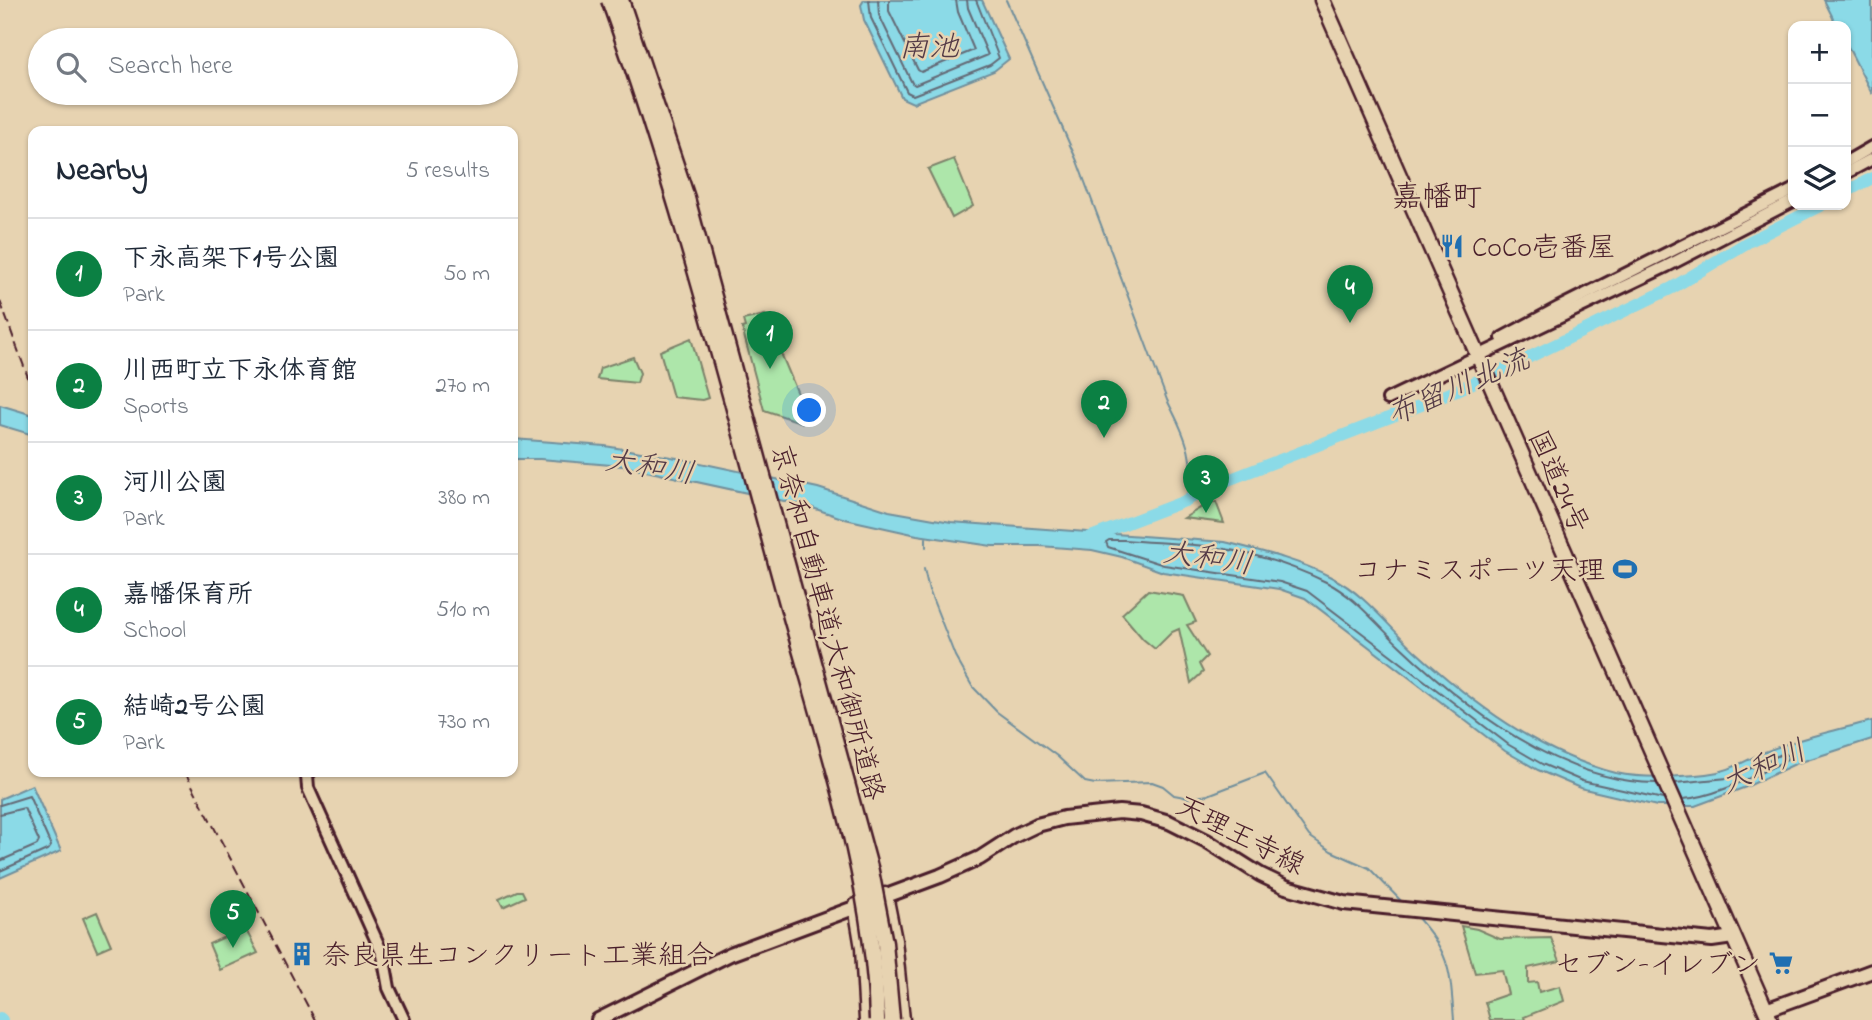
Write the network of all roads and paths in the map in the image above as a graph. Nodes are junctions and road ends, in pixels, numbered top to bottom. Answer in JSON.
{"nodes":[{"id":1,"x":609,"y":0,"type":"edge"},
{"id":2,"x":621,"y":0,"type":"edge"},
{"id":3,"x":1322,"y":0,"type":"edge"},
{"id":4,"x":1872,"y":147,"type":"edge"},
{"id":5,"x":1851,"y":159,"type":"edge"},
{"id":6,"x":1872,"y":159,"type":"edge"},
{"id":7,"x":1851,"y":170,"type":"edge"},
{"id":8,"x":1788,"y":192,"type":"edge"},
{"id":9,"x":1788,"y":204,"type":"edge"},
{"id":10,"x":1479,"y":359,"type":"junction"},
{"id":11,"x":1388,"y":399,"type":"dead end"},
{"id":12,"x":307,"y":777,"type":"edge"},
{"id":13,"x":885,"y":895,"type":"junction"},
{"id":14,"x":856,"y":906,"type":"junction"},
{"id":15,"x":1734,"y":937,"type":"junction"},
{"id":16,"x":1872,"y":971,"type":"edge"},
{"id":17,"x":1768,"y":1015,"type":"edge"},
{"id":18,"x":404,"y":1020,"type":"edge"},
{"id":19,"x":598,"y":1020,"type":"edge"},
{"id":20,"x":867,"y":1020,"type":"edge"},
{"id":21,"x":877,"y":1020,"type":"edge"},
{"id":22,"x":892,"y":1020,"type":"edge"},
{"id":23,"x":902,"y":1020,"type":"edge"}],
"edges":[{"from":1,"to":21,"type":"highway","name":"京奈和自動車道;大和御所道路","bridge":true},
{"from":2,"to":22,"type":"highway","name":"京奈和自動車道;大和御所道路","bridge":true},
{"from":3,"to":10,"type":"highway","name":"国道24号"},
{"from":4,"to":5,"type":"street"},
{"from":6,"to":7,"type":"street"},
{"from":8,"to":10,"type":"street"},
{"from":9,"to":10,"type":"street"},
{"from":10,"to":11,"type":"street"},
{"from":10,"to":15,"type":"highway","name":"国道24号"},
{"from":12,"to":18,"type":"street"},
{"from":13,"to":14,"type":"main road","name":"天理王寺線"},
{"from":13,"to":15,"type":"main road","name":"天理王寺線"},
{"from":13,"to":23,"type":"highway"},
{"from":14,"to":19,"type":"main road","name":"天理王寺線"},
{"from":14,"to":20,"type":"highway"},
{"from":15,"to":17,"type":"highway","name":"国道24号"},
{"from":16,"to":17,"type":"main road"}]}
